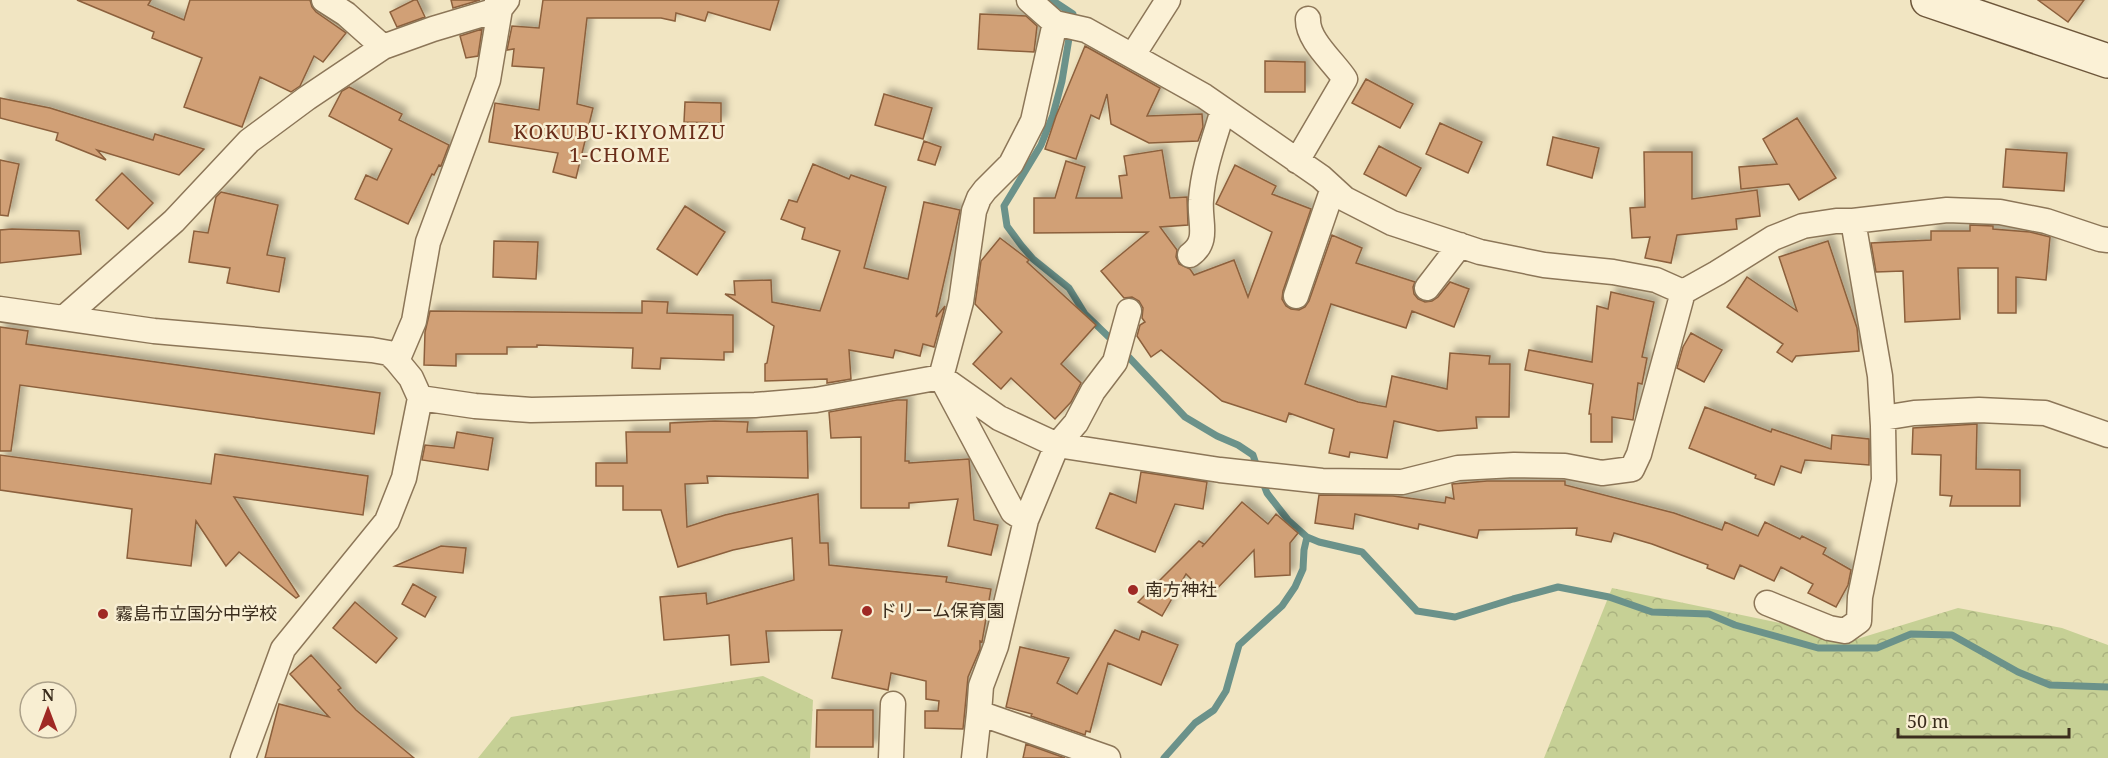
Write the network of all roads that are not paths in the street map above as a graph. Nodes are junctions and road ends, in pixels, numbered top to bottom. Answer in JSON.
{"nodes":[{"id":1,"x":324,"y":0,"type":"edge"},
{"id":2,"x":1029,"y":0,"type":"edge"},
{"id":3,"x":1167,"y":0,"type":"edge"},
{"id":4,"x":1928,"y":0,"type":"edge"},
{"id":5,"x":502,"y":3,"type":"edge"},
{"id":6,"x":1308,"y":19,"type":"dead end"},
{"id":7,"x":1055,"y":23,"type":"junction"},
{"id":8,"x":383,"y":47,"type":"junction"},
{"id":9,"x":1133,"y":55,"type":"junction"},
{"id":10,"x":2108,"y":61,"type":"edge"},
{"id":11,"x":1223,"y":110,"type":"junction"},
{"id":12,"x":1298,"y":161,"type":"junction"},
{"id":13,"x":1333,"y":188,"type":"junction"},
{"id":14,"x":1852,"y":221,"type":"junction"},
{"id":15,"x":2108,"y":240,"type":"edge"},
{"id":16,"x":1460,"y":245,"type":"junction"},
{"id":17,"x":1190,"y":255,"type":"dead end"},
{"id":18,"x":1427,"y":288,"type":"dead end"},
{"id":19,"x":1683,"y":292,"type":"junction"},
{"id":20,"x":1296,"y":296,"type":"dead end"},
{"id":21,"x":0,"y":309,"type":"edge"},
{"id":22,"x":1129,"y":311,"type":"dead end"},
{"id":23,"x":65,"y":317,"type":"junction"},
{"id":24,"x":397,"y":361,"type":"junction"},
{"id":25,"x":941,"y":377,"type":"junction"},
{"id":26,"x":420,"y":398,"type":"junction"},
{"id":27,"x":1882,"y":418,"type":"junction"},
{"id":28,"x":2108,"y":435,"type":"edge"},
{"id":29,"x":1058,"y":445,"type":"junction"},
{"id":30,"x":1026,"y":520,"type":"junction"},
{"id":31,"x":1767,"y":603,"type":"dead end"},
{"id":32,"x":893,"y":704,"type":"dead end"},
{"id":33,"x":979,"y":713,"type":"junction"},
{"id":34,"x":243,"y":758,"type":"edge"},
{"id":35,"x":891,"y":758,"type":"edge"},
{"id":36,"x":974,"y":758,"type":"edge"},
{"id":37,"x":1108,"y":758,"type":"edge"}],
"edges":[{"from":1,"to":8,"type":"street"},
{"from":2,"to":7,"type":"street"},
{"from":3,"to":9,"type":"street"},
{"from":4,"to":10,"type":"main road"},
{"from":5,"to":8,"type":"street"},
{"from":5,"to":24,"type":"street"},
{"from":6,"to":12,"type":"street"},
{"from":7,"to":9,"type":"street"},
{"from":7,"to":25,"type":"street"},
{"from":8,"to":23,"type":"street"},
{"from":9,"to":11,"type":"street"},
{"from":11,"to":12,"type":"street"},
{"from":11,"to":17,"type":"street"},
{"from":12,"to":13,"type":"street"},
{"from":13,"to":16,"type":"street"},
{"from":13,"to":20,"type":"street"},
{"from":14,"to":15,"type":"street"},
{"from":14,"to":19,"type":"street"},
{"from":14,"to":27,"type":"street"},
{"from":16,"to":18,"type":"street"},
{"from":16,"to":19,"type":"street"},
{"from":19,"to":29,"type":"street"},
{"from":21,"to":23,"type":"street"},
{"from":22,"to":29,"type":"street"},
{"from":23,"to":24,"type":"street"},
{"from":24,"to":26,"type":"street"},
{"from":25,"to":26,"type":"street"},
{"from":25,"to":29,"type":"street"},
{"from":25,"to":30,"type":"street"},
{"from":26,"to":34,"type":"street"},
{"from":27,"to":28,"type":"street"},
{"from":27,"to":31,"type":"street"},
{"from":29,"to":30,"type":"street"},
{"from":30,"to":33,"type":"street"},
{"from":32,"to":35,"type":"street"},
{"from":33,"to":36,"type":"street"},
{"from":33,"to":37,"type":"street"}]}
